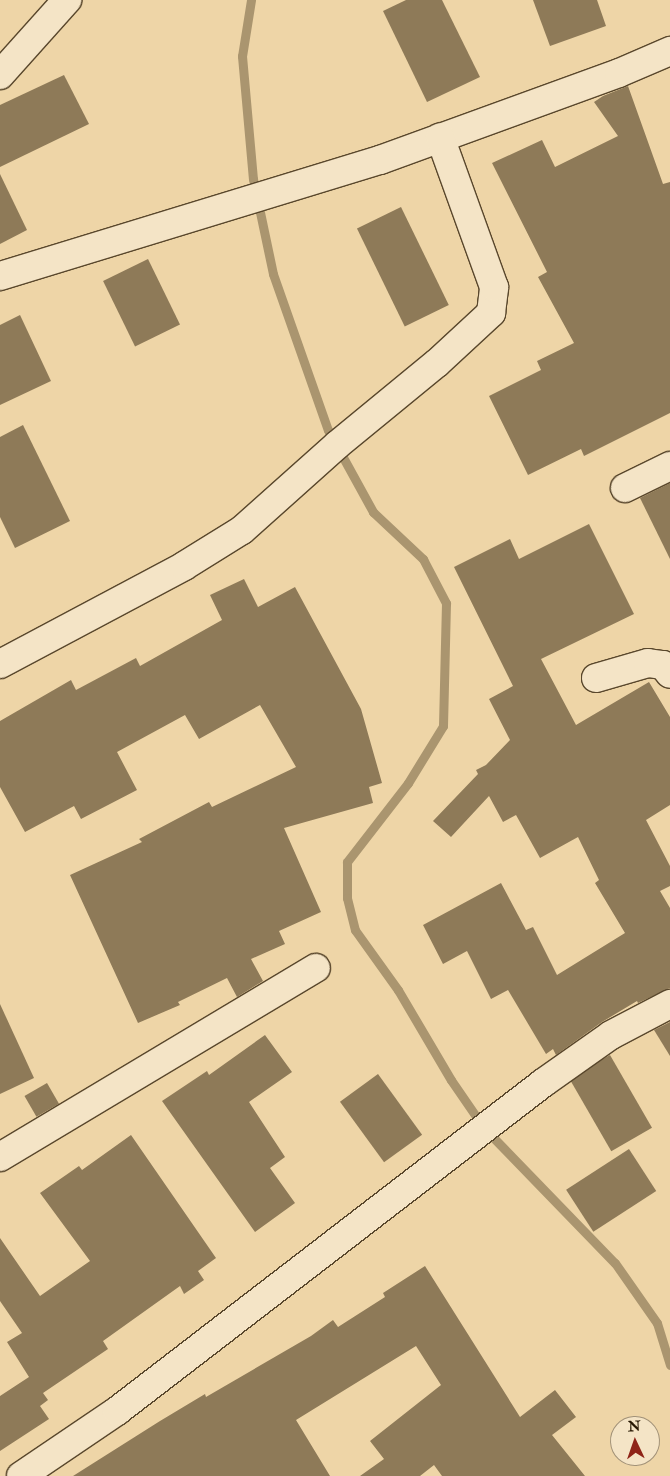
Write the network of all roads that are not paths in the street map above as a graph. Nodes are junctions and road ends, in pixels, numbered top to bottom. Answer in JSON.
{"nodes":[{"id":1,"x":67,"y":0,"type":"edge"},
{"id":2,"x":670,"y":52,"type":"edge"},
{"id":3,"x":0,"y":75,"type":"edge"},
{"id":4,"x":440,"y":137,"type":"junction"},
{"id":5,"x":0,"y":276,"type":"edge"},
{"id":6,"x":670,"y":466,"type":"edge"},
{"id":7,"x":625,"y":488,"type":"dead end"},
{"id":8,"x":0,"y":664,"type":"edge"},
{"id":9,"x":670,"y":674,"type":"edge"},
{"id":10,"x":596,"y":678,"type":"dead end"},
{"id":11,"x":316,"y":968,"type":"dead end"},
{"id":12,"x":670,"y":1004,"type":"edge"},
{"id":13,"x":0,"y":1158,"type":"edge"},
{"id":14,"x":21,"y":1476,"type":"edge"}],
"edges":[{"from":1,"to":3,"type":"street"},
{"from":2,"to":4,"type":"street"},
{"from":4,"to":5,"type":"street"},
{"from":4,"to":8,"type":"street"},
{"from":6,"to":7,"type":"street"},
{"from":9,"to":10,"type":"street"},
{"from":11,"to":13,"type":"street"},
{"from":12,"to":14,"type":"street"}]}
